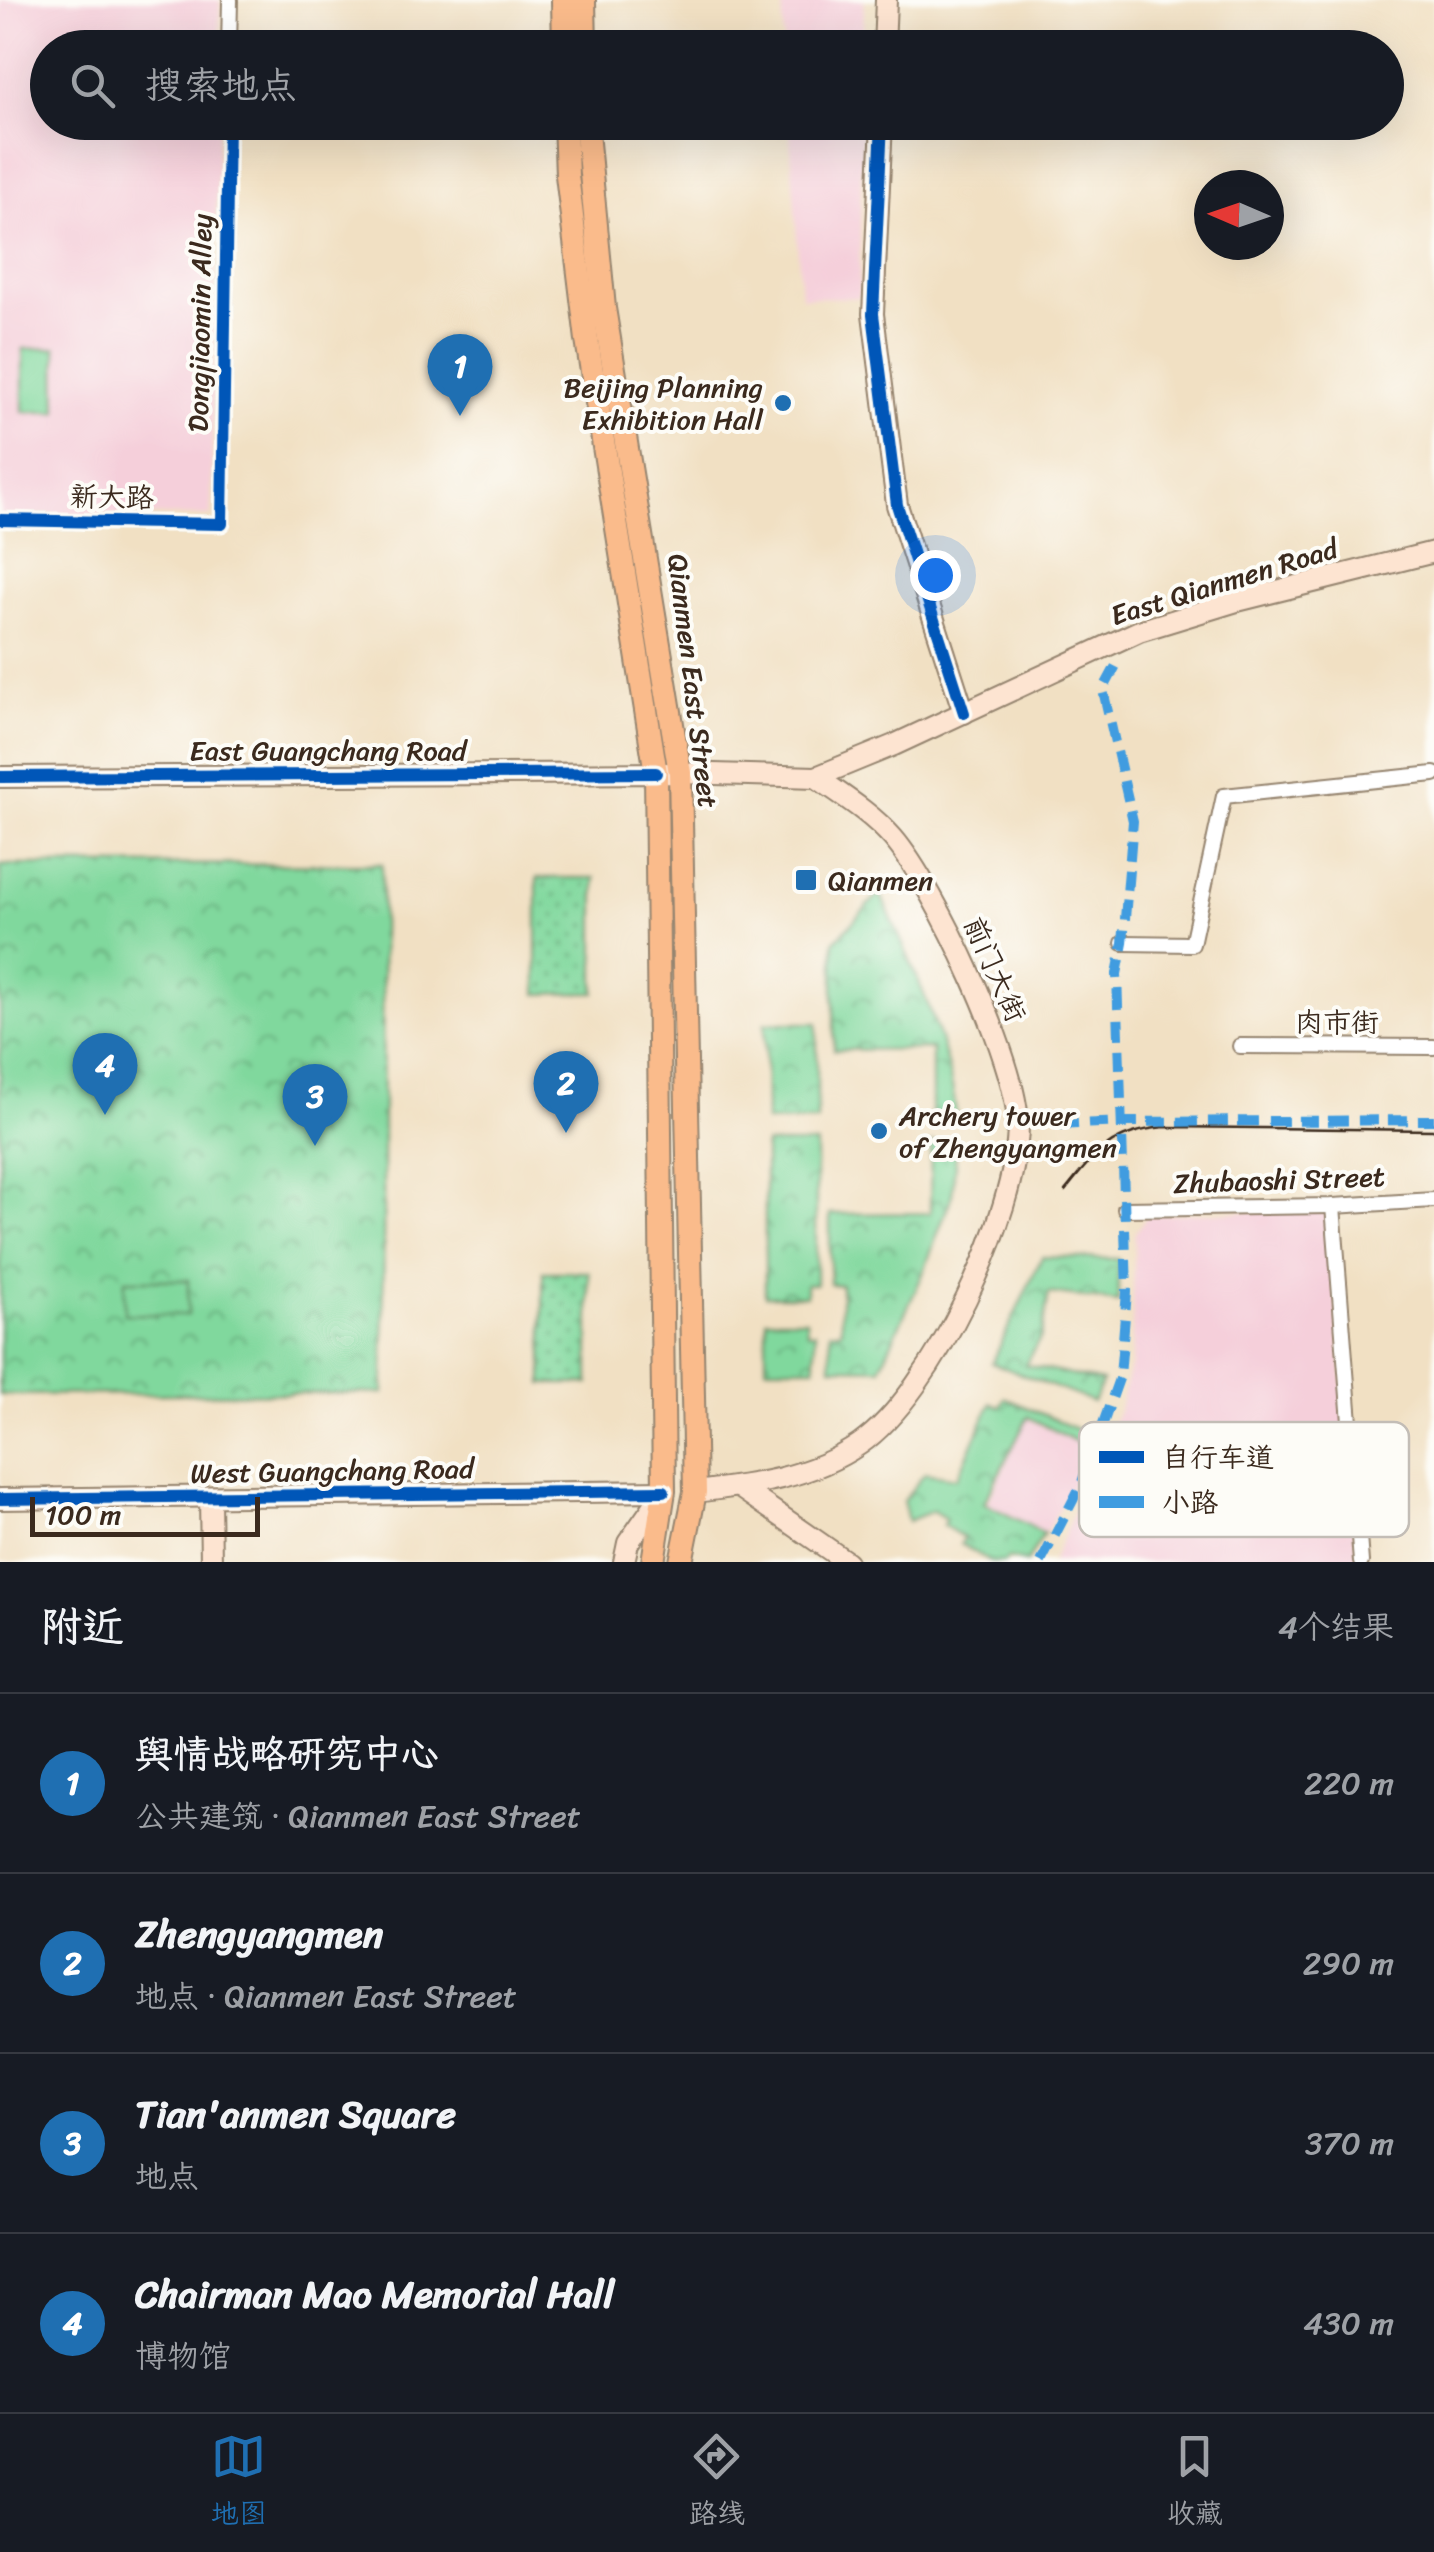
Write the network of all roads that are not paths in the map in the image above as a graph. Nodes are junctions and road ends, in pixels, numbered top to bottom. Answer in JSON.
{"nodes":[{"id":1,"x":230,"y":0,"type":"edge"},
{"id":2,"x":563,"y":0,"type":"edge"},
{"id":3,"x":584,"y":0,"type":"edge"},
{"id":4,"x":886,"y":0,"type":"edge"},
{"id":5,"x":229,"y":30,"type":"edge"},
{"id":6,"x":564,"y":30,"type":"edge"},
{"id":7,"x":584,"y":30,"type":"edge"},
{"id":8,"x":885,"y":30,"type":"edge"},
{"id":9,"x":228,"y":140,"type":"edge"},
{"id":10,"x":566,"y":140,"type":"edge"},
{"id":11,"x":588,"y":140,"type":"edge"},
{"id":12,"x":881,"y":140,"type":"edge"},
{"id":13,"x":0,"y":520,"type":"edge"},
{"id":14,"x":222,"y":524,"type":"joint"},
{"id":15,"x":1434,"y":552,"type":"edge"},
{"id":16,"x":964,"y":714,"type":"junction"},
{"id":17,"x":680,"y":772,"type":"junction"},
{"id":18,"x":656,"y":773,"type":"junction"},
{"id":19,"x":1434,"y":774,"type":"edge"},
{"id":20,"x":0,"y":777,"type":"edge"},
{"id":21,"x":816,"y":778,"type":"junction"},
{"id":22,"x":1122,"y":944,"type":"dead end"},
{"id":23,"x":1240,"y":1046,"type":"dead end"},
{"id":24,"x":1434,"y":1047,"type":"edge"},
{"id":25,"x":1434,"y":1200,"type":"edge"},
{"id":26,"x":1333,"y":1206,"type":"junction"},
{"id":27,"x":1124,"y":1209,"type":"dead end"},
{"id":28,"x":1350,"y":1422,"type":"edge"},
{"id":29,"x":739,"y":1487,"type":"junction"},
{"id":30,"x":664,"y":1491,"type":"junction"},
{"id":31,"x":695,"y":1492,"type":"junction"},
{"id":32,"x":0,"y":1498,"type":"edge"},
{"id":33,"x":210,"y":1498,"type":"junction"},
{"id":34,"x":1359,"y":1537,"type":"edge"},
{"id":35,"x":211,"y":1562,"type":"edge"},
{"id":36,"x":624,"y":1562,"type":"edge"},
{"id":37,"x":653,"y":1562,"type":"edge"},
{"id":38,"x":681,"y":1562,"type":"edge"},
{"id":39,"x":848,"y":1562,"type":"edge"},
{"id":40,"x":1361,"y":1562,"type":"edge"}],
"edges":[{"from":1,"to":5,"type":"street"},
{"from":2,"to":6,"type":"main road"},
{"from":3,"to":7,"type":"main road"},
{"from":4,"to":8,"type":"main road"},
{"from":9,"to":14,"type":"street","name":"Dongjiaomin Alley"},
{"from":10,"to":18,"type":"main road","name":"Qianmen East Street"},
{"from":11,"to":17,"type":"main road","name":"Qianmen East Street"},
{"from":12,"to":16,"type":"main road"},
{"from":13,"to":14,"type":"street","name":"新大路"},
{"from":15,"to":16,"type":"main road","name":"East Qianmen Road"},
{"from":16,"to":21,"type":"main road","name":"East Qianmen Road"},
{"from":17,"to":18,"type":"main road","name":"East Guangchang Road"},
{"from":17,"to":21,"type":"main road","name":"East Guangchang Road"},
{"from":17,"to":31,"type":"main road","name":"Qianmen East Street"},
{"from":18,"to":20,"type":"main road","name":"East Guangchang Road"},
{"from":18,"to":30,"type":"main road","name":"Qianmen East Street"},
{"from":19,"to":22,"type":"street"},
{"from":21,"to":29,"type":"main road","name":"前门大街"},
{"from":23,"to":24,"type":"street","name":"肉市街"},
{"from":25,"to":26,"type":"street","name":"Zhubaoshi Street"},
{"from":26,"to":27,"type":"street","name":"Zhubaoshi Street"},
{"from":26,"to":28,"type":"street"},
{"from":29,"to":31,"type":"main road"},
{"from":29,"to":39,"type":"main road"},
{"from":30,"to":31,"type":"main road"},
{"from":30,"to":33,"type":"main road","name":"West Guangchang Road"},
{"from":30,"to":36,"type":"main road"},
{"from":30,"to":37,"type":"main road","name":"Qianmen East Street"},
{"from":31,"to":38,"type":"main road","name":"Qianmen East Street"},
{"from":32,"to":33,"type":"main road","name":"West Guangchang Road"},
{"from":33,"to":35,"type":"main road"},
{"from":34,"to":40,"type":"street"}]}
